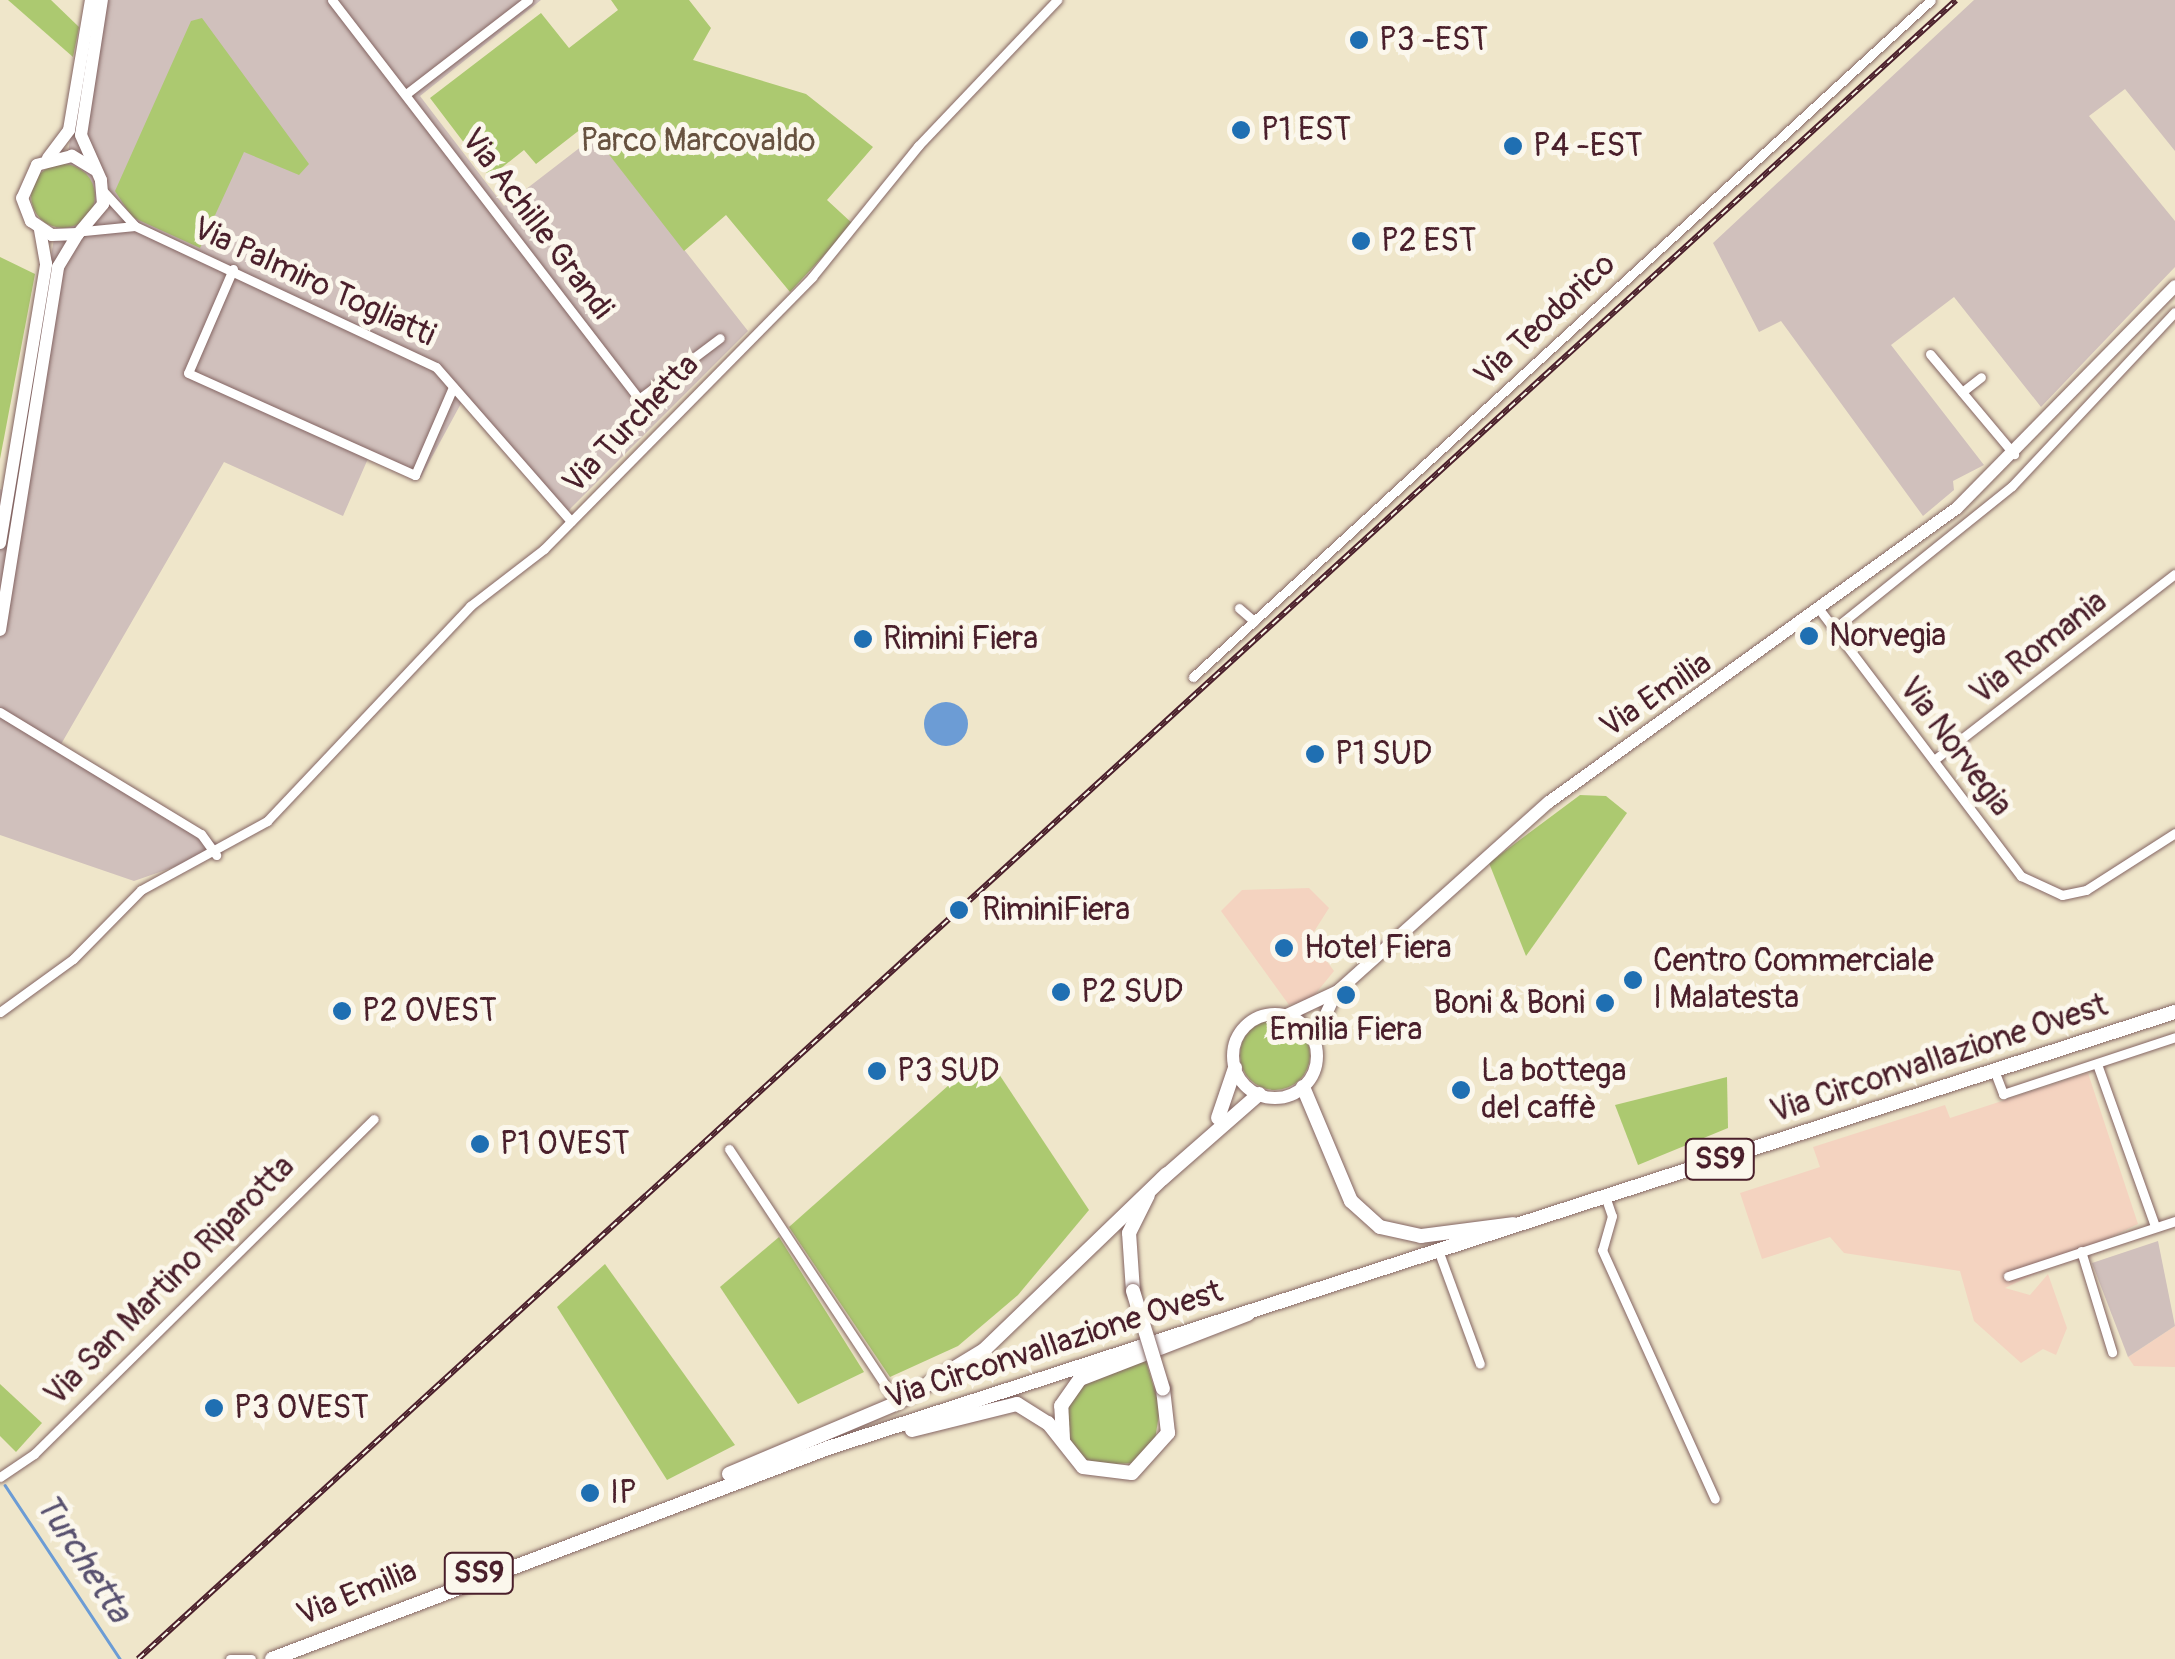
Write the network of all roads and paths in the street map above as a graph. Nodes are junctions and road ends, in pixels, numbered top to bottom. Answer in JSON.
{"nodes":[{"id":1,"x":91,"y":0,"type":"edge"},
{"id":2,"x":102,"y":0,"type":"edge"},
{"id":3,"x":332,"y":0,"type":"edge"},
{"id":4,"x":528,"y":0,"type":"edge"},
{"id":5,"x":1057,"y":0,"type":"edge"},
{"id":6,"x":1931,"y":0,"type":"edge"},
{"id":7,"x":406,"y":94,"type":"junction"},
{"id":8,"x":47,"y":158,"type":"junction"},
{"id":9,"x":94,"y":169,"type":"junction"},
{"id":10,"x":104,"y":192,"type":"junction"},
{"id":11,"x":134,"y":226,"type":"junction"},
{"id":12,"x":40,"y":230,"type":"junction"},
{"id":13,"x":81,"y":232,"type":"junction"},
{"id":14,"x":233,"y":270,"type":"junction"},
{"id":15,"x":2175,"y":286,"type":"edge"},
{"id":16,"x":2159,"y":302,"type":"junction"},
{"id":17,"x":2174,"y":313,"type":"edge"},
{"id":18,"x":720,"y":338,"type":"dead end"},
{"id":19,"x":1930,"y":354,"type":"dead end"},
{"id":20,"x":1981,"y":377,"type":"dead end"},
{"id":21,"x":453,"y":387,"type":"junction"},
{"id":22,"x":1962,"y":392,"type":"junction"},
{"id":23,"x":2014,"y":454,"type":"junction"},
{"id":24,"x":1986,"y":482,"type":"junction"},
{"id":25,"x":2000,"y":497,"type":"junction"},
{"id":26,"x":571,"y":521,"type":"junction"},
{"id":27,"x":0,"y":543,"type":"edge"},
{"id":28,"x":2175,"y":574,"type":"edge"},
{"id":29,"x":1240,"y":608,"type":"dead end"},
{"id":30,"x":1822,"y":613,"type":"junction"},
{"id":31,"x":1254,"y":621,"type":"junction"},
{"id":32,"x":0,"y":630,"type":"edge"},
{"id":33,"x":1834,"y":630,"type":"junction"},
{"id":34,"x":1192,"y":677,"type":"dead end"},
{"id":35,"x":0,"y":712,"type":"edge"},
{"id":36,"x":1934,"y":760,"type":"junction"},
{"id":37,"x":2175,"y":833,"type":"edge"},
{"id":38,"x":216,"y":856,"type":"junction"},
{"id":39,"x":1338,"y":991,"type":"junction"},
{"id":40,"x":0,"y":1012,"type":"edge"},
{"id":41,"x":2175,"y":1012,"type":"edge"},
{"id":42,"x":1287,"y":1015,"type":"junction"},
{"id":43,"x":2155,"y":1018,"type":"junction"},
{"id":44,"x":2175,"y":1037,"type":"edge"},
{"id":45,"x":1314,"y":1040,"type":"junction"},
{"id":46,"x":2163,"y":1041,"type":"junction"},
{"id":47,"x":2097,"y":1064,"type":"junction"},
{"id":48,"x":1235,"y":1068,"type":"junction"},
{"id":49,"x":1994,"y":1070,"type":"junction"},
{"id":50,"x":1304,"y":1086,"type":"junction"},
{"id":51,"x":1259,"y":1094,"type":"junction"},
{"id":52,"x":374,"y":1118,"type":"dead end"},
{"id":53,"x":1212,"y":1128,"type":"junction"},
{"id":54,"x":729,"y":1149,"type":"dead end"},
{"id":55,"x":1167,"y":1174,"type":"junction"},
{"id":56,"x":1605,"y":1196,"type":"junction"},
{"id":57,"x":2175,"y":1221,"type":"edge"},
{"id":58,"x":1519,"y":1224,"type":"junction"},
{"id":59,"x":2155,"y":1226,"type":"junction"},
{"id":60,"x":1438,"y":1250,"type":"junction"},
{"id":61,"x":2081,"y":1251,"type":"junction"},
{"id":62,"x":2008,"y":1276,"type":"dead end"},
{"id":63,"x":1258,"y":1306,"type":"junction"},
{"id":64,"x":2112,"y":1352,"type":"dead end"},
{"id":65,"x":1480,"y":1364,"type":"dead end"},
{"id":66,"x":896,"y":1403,"type":"junction"},
{"id":67,"x":828,"y":1448,"type":"junction"},
{"id":68,"x":1066,"y":1449,"type":"junction"},
{"id":69,"x":0,"y":1477,"type":"edge"},
{"id":70,"x":688,"y":1497,"type":"junction"},
{"id":71,"x":1715,"y":1499,"type":"dead end"},
{"id":72,"x":230,"y":1659,"type":"edge"},
{"id":73,"x":251,"y":1659,"type":"edge"},
{"id":74,"x":272,"y":1659,"type":"edge"}],
"edges":[{"from":1,"to":8,"type":"main road"},
{"from":2,"to":9,"type":"main road"},
{"from":3,"to":7,"type":"street","name":"Via Achille Grandi"},
{"from":4,"to":7,"type":"street"},
{"from":5,"to":26,"type":"street","name":"Via Turchetta"},
{"from":6,"to":31,"type":"street","name":"Via Teodorico"},
{"from":7,"to":18,"type":"street","name":"Via Achille Grandi"},
{"from":8,"to":9,"type":"main road"},
{"from":8,"to":12,"type":"main road"},
{"from":9,"to":10,"type":"main road"},
{"from":10,"to":11,"type":"street","name":"Via Palmiro Togliatti"},
{"from":10,"to":13,"type":"main road"},
{"from":11,"to":13,"type":"street"},
{"from":11,"to":14,"type":"street","name":"Via Palmiro Togliatti"},
{"from":12,"to":13,"type":"main road"},
{"from":12,"to":27,"type":"main road"},
{"from":13,"to":32,"type":"main road"},
{"from":14,"to":21,"type":"street","name":"Via Palmiro Togliatti"},
{"from":14,"to":21,"type":"street"},
{"from":15,"to":16,"type":"main road","name":"Via Emilia"},
{"from":16,"to":17,"type":"street"},
{"from":16,"to":23,"type":"main road","name":"Via Emilia"},
{"from":17,"to":25,"type":"street"},
{"from":19,"to":22,"type":"street"},
{"from":20,"to":22,"type":"street"},
{"from":21,"to":26,"type":"street","name":"Via Palmiro Togliatti"},
{"from":22,"to":23,"type":"street"},
{"from":23,"to":24,"type":"main road","name":"Via Emilia"},
{"from":24,"to":25,"type":"street"},
{"from":24,"to":30,"type":"main road","name":"Via Emilia"},
{"from":25,"to":33,"type":"street"},
{"from":26,"to":38,"type":"street","name":"Via Turchetta"},
{"from":28,"to":36,"type":"street","name":"Via Romania"},
{"from":29,"to":31,"type":"street"},
{"from":30,"to":33,"type":"street","name":"Via Norvegia"},
{"from":30,"to":39,"type":"main road","name":"Via Emilia"},
{"from":31,"to":34,"type":"street","name":"Via Teodorico"},
{"from":33,"to":36,"type":"street","name":"Via Norvegia"},
{"from":35,"to":38,"type":"street"},
{"from":36,"to":37,"type":"street","name":"Via Norvegia"},
{"from":38,"to":40,"type":"street","name":"Via Turchetta"},
{"from":39,"to":42,"type":"main road","name":"Via Emilia"},
{"from":39,"to":45,"type":"main road","name":"Via Emilia"},
{"from":41,"to":43,"type":"main road","name":"Via Circonvallazione Ovest","number":"SS9"},
{"from":42,"to":45,"type":"main road"},
{"from":42,"to":48,"type":"main road"},
{"from":43,"to":46,"type":"street"},
{"from":43,"to":49,"type":"main road","name":"Via Circonvallazione Ovest","number":"SS9"},
{"from":44,"to":46,"type":"street"},
{"from":45,"to":50,"type":"main road"},
{"from":46,"to":47,"type":"street"},
{"from":47,"to":49,"type":"street"},
{"from":47,"to":59,"type":"street"},
{"from":48,"to":51,"type":"main road"},
{"from":48,"to":53,"type":"main road"},
{"from":49,"to":56,"type":"main road","name":"Via Circonvallazione Ovest","number":"SS9"},
{"from":50,"to":51,"type":"main road"},
{"from":50,"to":58,"type":"main road"},
{"from":51,"to":53,"type":"main road"},
{"from":52,"to":69,"type":"street","name":"Via San Martino Riparotta"},
{"from":53,"to":55,"type":"main road"},
{"from":54,"to":66,"type":"street"},
{"from":55,"to":66,"type":"main road"},
{"from":55,"to":68,"type":"main road","bridge":true},
{"from":56,"to":58,"type":"main road","name":"Via Circonvallazione Ovest","number":"SS9"},
{"from":56,"to":71,"type":"street"},
{"from":57,"to":59,"type":"street"},
{"from":58,"to":60,"type":"main road","name":"Via Circonvallazione Ovest","number":"SS9"},
{"from":59,"to":61,"type":"street"},
{"from":60,"to":63,"type":"main road","name":"Via Circonvallazione Ovest","number":"SS9"},
{"from":60,"to":65,"type":"street"},
{"from":61,"to":62,"type":"street"},
{"from":61,"to":64,"type":"street"},
{"from":63,"to":67,"type":"main road","name":"Via Circonvallazione Ovest","number":"SS9"},
{"from":63,"to":68,"type":"main road"},
{"from":66,"to":70,"type":"main road"},
{"from":67,"to":68,"type":"main road"},
{"from":67,"to":70,"type":"main road","name":"Via Circonvallazione Ovest","number":"SS9"},
{"from":70,"to":74,"type":"main road","name":"Via Emilia","number":"SS9"},
{"from":72,"to":73,"type":"street"}]}
